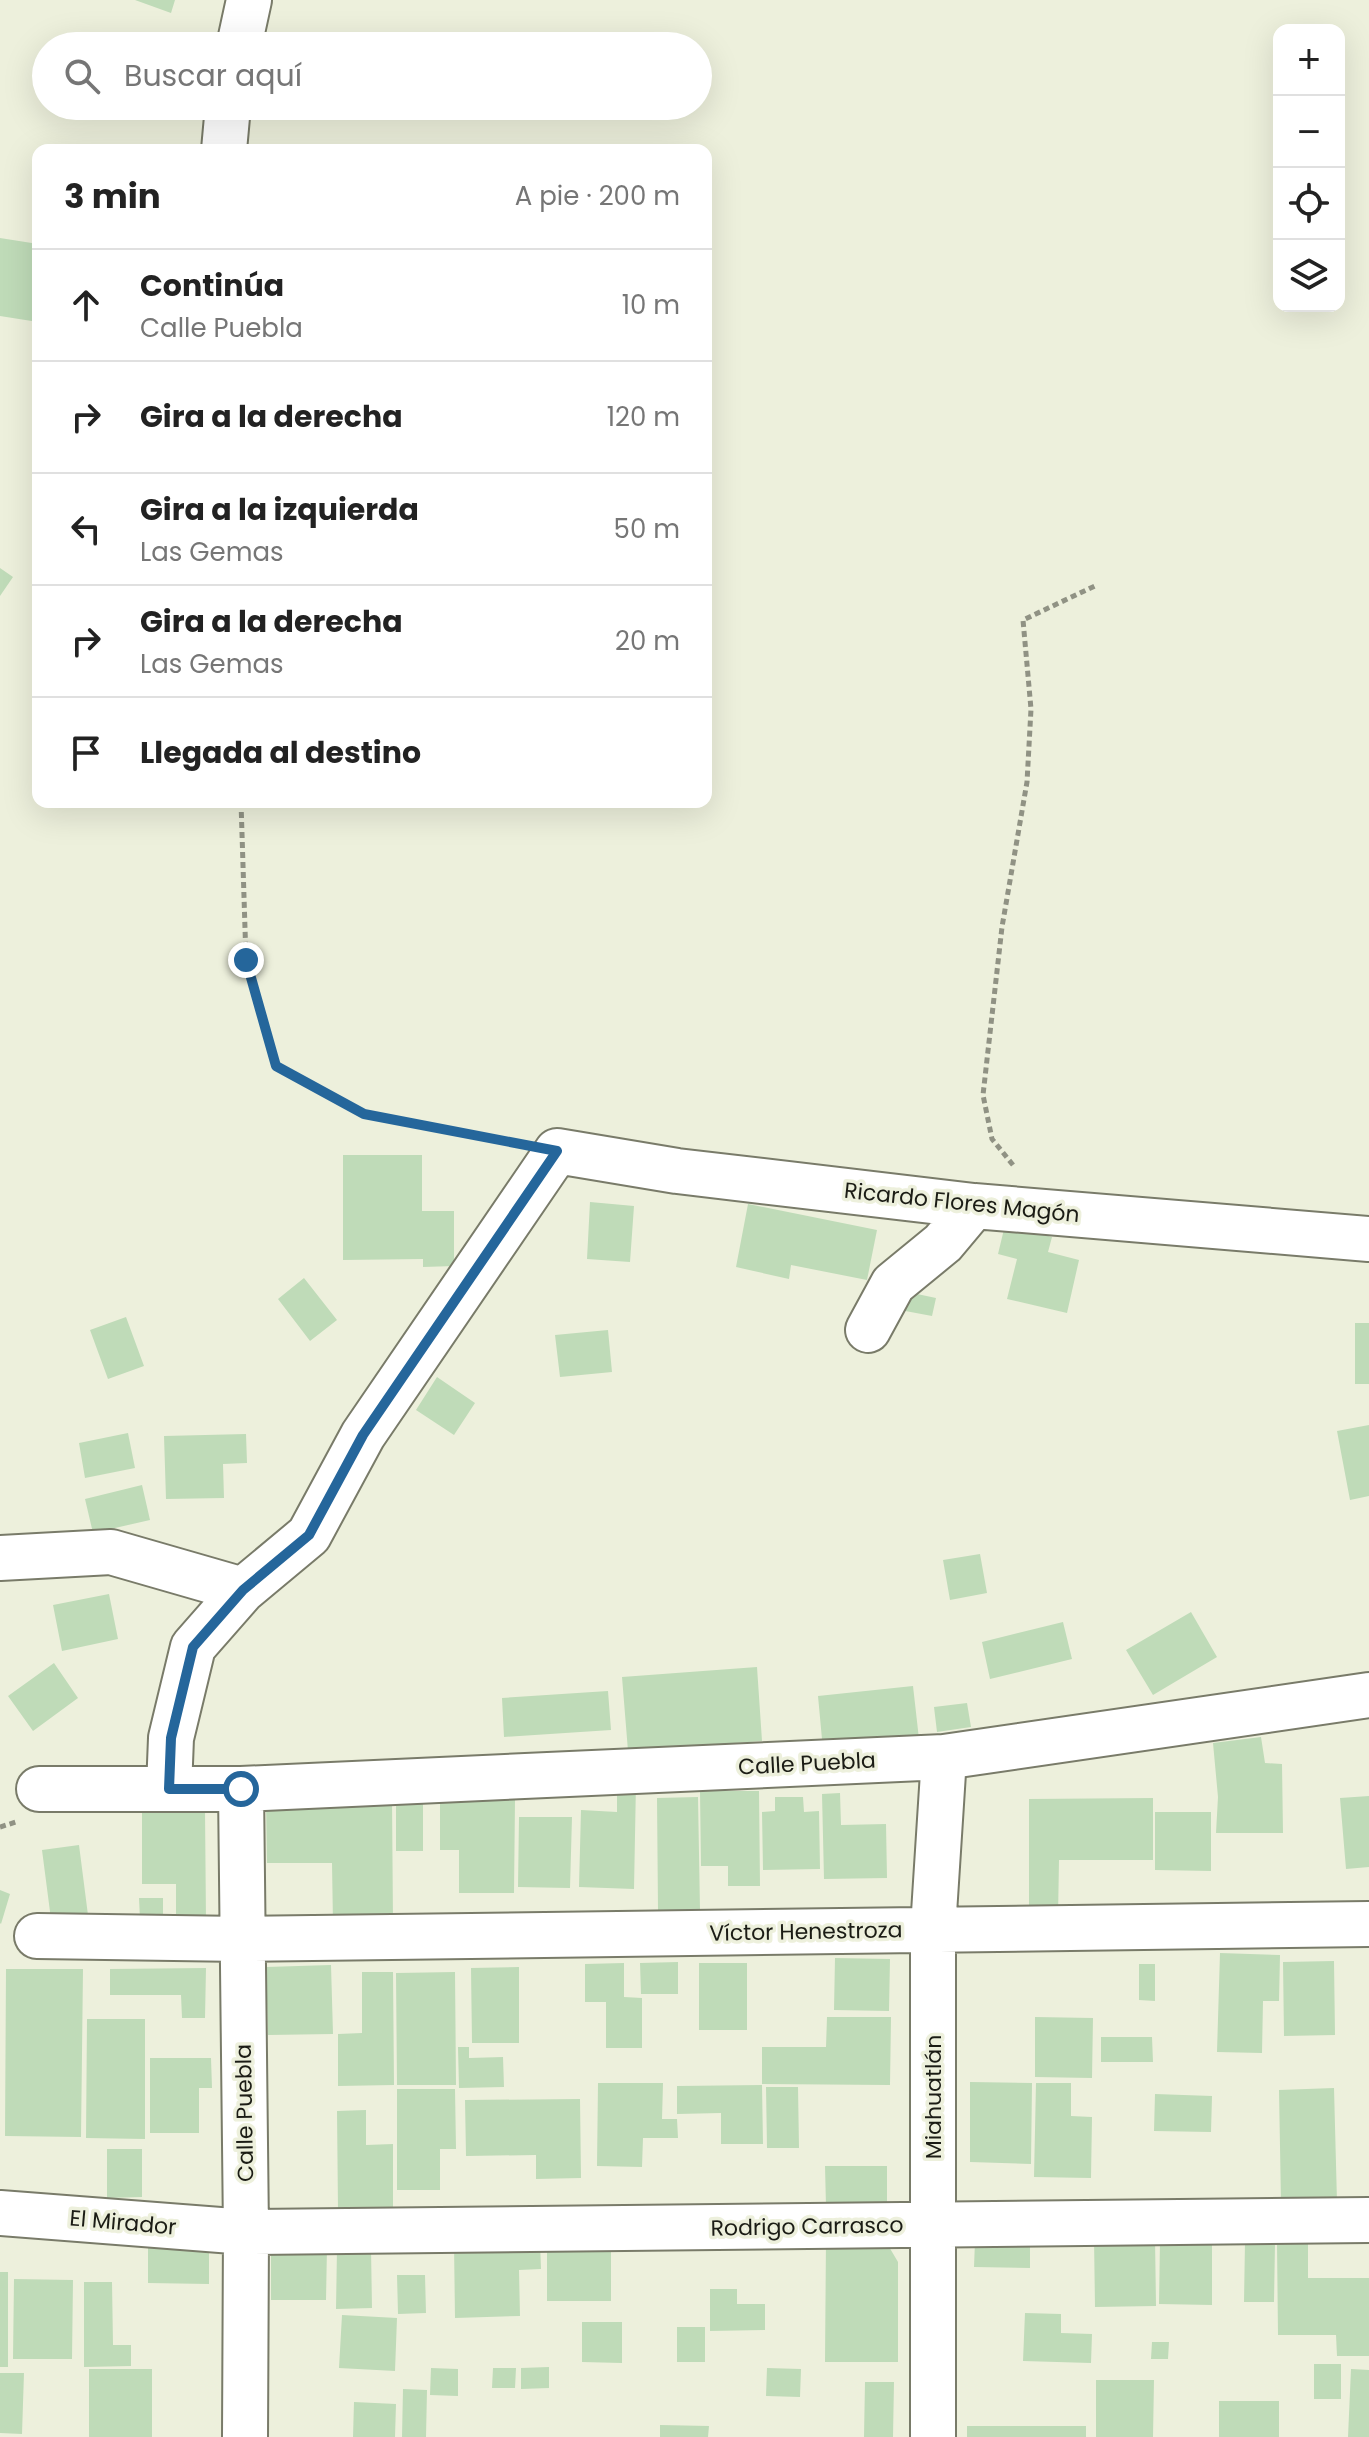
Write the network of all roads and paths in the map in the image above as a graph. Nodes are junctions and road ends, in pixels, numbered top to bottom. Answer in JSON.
{"nodes":[{"id":1,"x":249,"y":0,"type":"edge"},
{"id":2,"x":242,"y":32,"type":"edge"},
{"id":3,"x":227,"y":120,"type":"edge"},
{"id":4,"x":225,"y":144,"type":"edge"},
{"id":5,"x":1097,"y":585,"type":"dead end"},
{"id":6,"x":241,"y":808,"type":"edge"},
{"id":7,"x":557,"y":1151,"type":"junction"},
{"id":8,"x":974,"y":1206,"type":"junction"},
{"id":9,"x":1065,"y":1213,"type":"junction"},
{"id":10,"x":1369,"y":1239,"type":"edge"},
{"id":11,"x":868,"y":1330,"type":"dead end"},
{"id":12,"x":0,"y":1558,"type":"edge"},
{"id":13,"x":243,"y":1590,"type":"junction"},
{"id":14,"x":1369,"y":1695,"type":"edge"},
{"id":15,"x":944,"y":1757,"type":"junction"},
{"id":16,"x":39,"y":1789,"type":"dead end"},
{"id":17,"x":169,"y":1789,"type":"junction"},
{"id":18,"x":241,"y":1789,"type":"junction"},
{"id":19,"x":1369,"y":1924,"type":"edge"},
{"id":20,"x":933,"y":1929,"type":"junction"},
{"id":21,"x":37,"y":1936,"type":"dead end"},
{"id":22,"x":242,"y":1939,"type":"junction"},
{"id":23,"x":0,"y":2213,"type":"edge"},
{"id":24,"x":1369,"y":2220,"type":"edge"},
{"id":25,"x":933,"y":2225,"type":"junction"},
{"id":26,"x":246,"y":2232,"type":"junction"},
{"id":27,"x":245,"y":2437,"type":"edge"},
{"id":28,"x":933,"y":2437,"type":"edge"}],
"edges":[{"from":1,"to":2,"type":"street"},
{"from":3,"to":4,"type":"street"},
{"from":5,"to":9,"type":"path"},
{"from":6,"to":7,"type":"path"},
{"from":7,"to":8,"type":"street","name":"Ricardo Flores Magón"},
{"from":7,"to":13,"type":"street"},
{"from":8,"to":9,"type":"street","name":"Ricardo Flores Magón"},
{"from":8,"to":11,"type":"street"},
{"from":9,"to":10,"type":"street","name":"Ricardo Flores Magón"},
{"from":12,"to":13,"type":"street"},
{"from":13,"to":17,"type":"street"},
{"from":14,"to":15,"type":"street","name":"Calle Puebla"},
{"from":15,"to":18,"type":"street","name":"Calle Puebla"},
{"from":15,"to":20,"type":"street","name":"Miahuatlán"},
{"from":16,"to":17,"type":"street","name":"Calle Puebla"},
{"from":17,"to":18,"type":"street","name":"Calle Puebla"},
{"from":18,"to":22,"type":"street","name":"Calle Puebla"},
{"from":19,"to":20,"type":"street","name":"Víctor Henestroza"},
{"from":20,"to":22,"type":"street","name":"Víctor Henestroza"},
{"from":20,"to":25,"type":"street","name":"Miahuatlán"},
{"from":21,"to":22,"type":"street","name":"Víctor Henestroza"},
{"from":22,"to":26,"type":"street","name":"Calle Puebla"},
{"from":23,"to":26,"type":"street","name":"El Mirador"},
{"from":24,"to":25,"type":"street","name":"Rodrigo Carrasco"},
{"from":25,"to":26,"type":"street","name":"Rodrigo Carrasco"},
{"from":25,"to":28,"type":"street","name":"Miahuatlán"},
{"from":26,"to":27,"type":"street","name":"Calle Puebla"}]}
